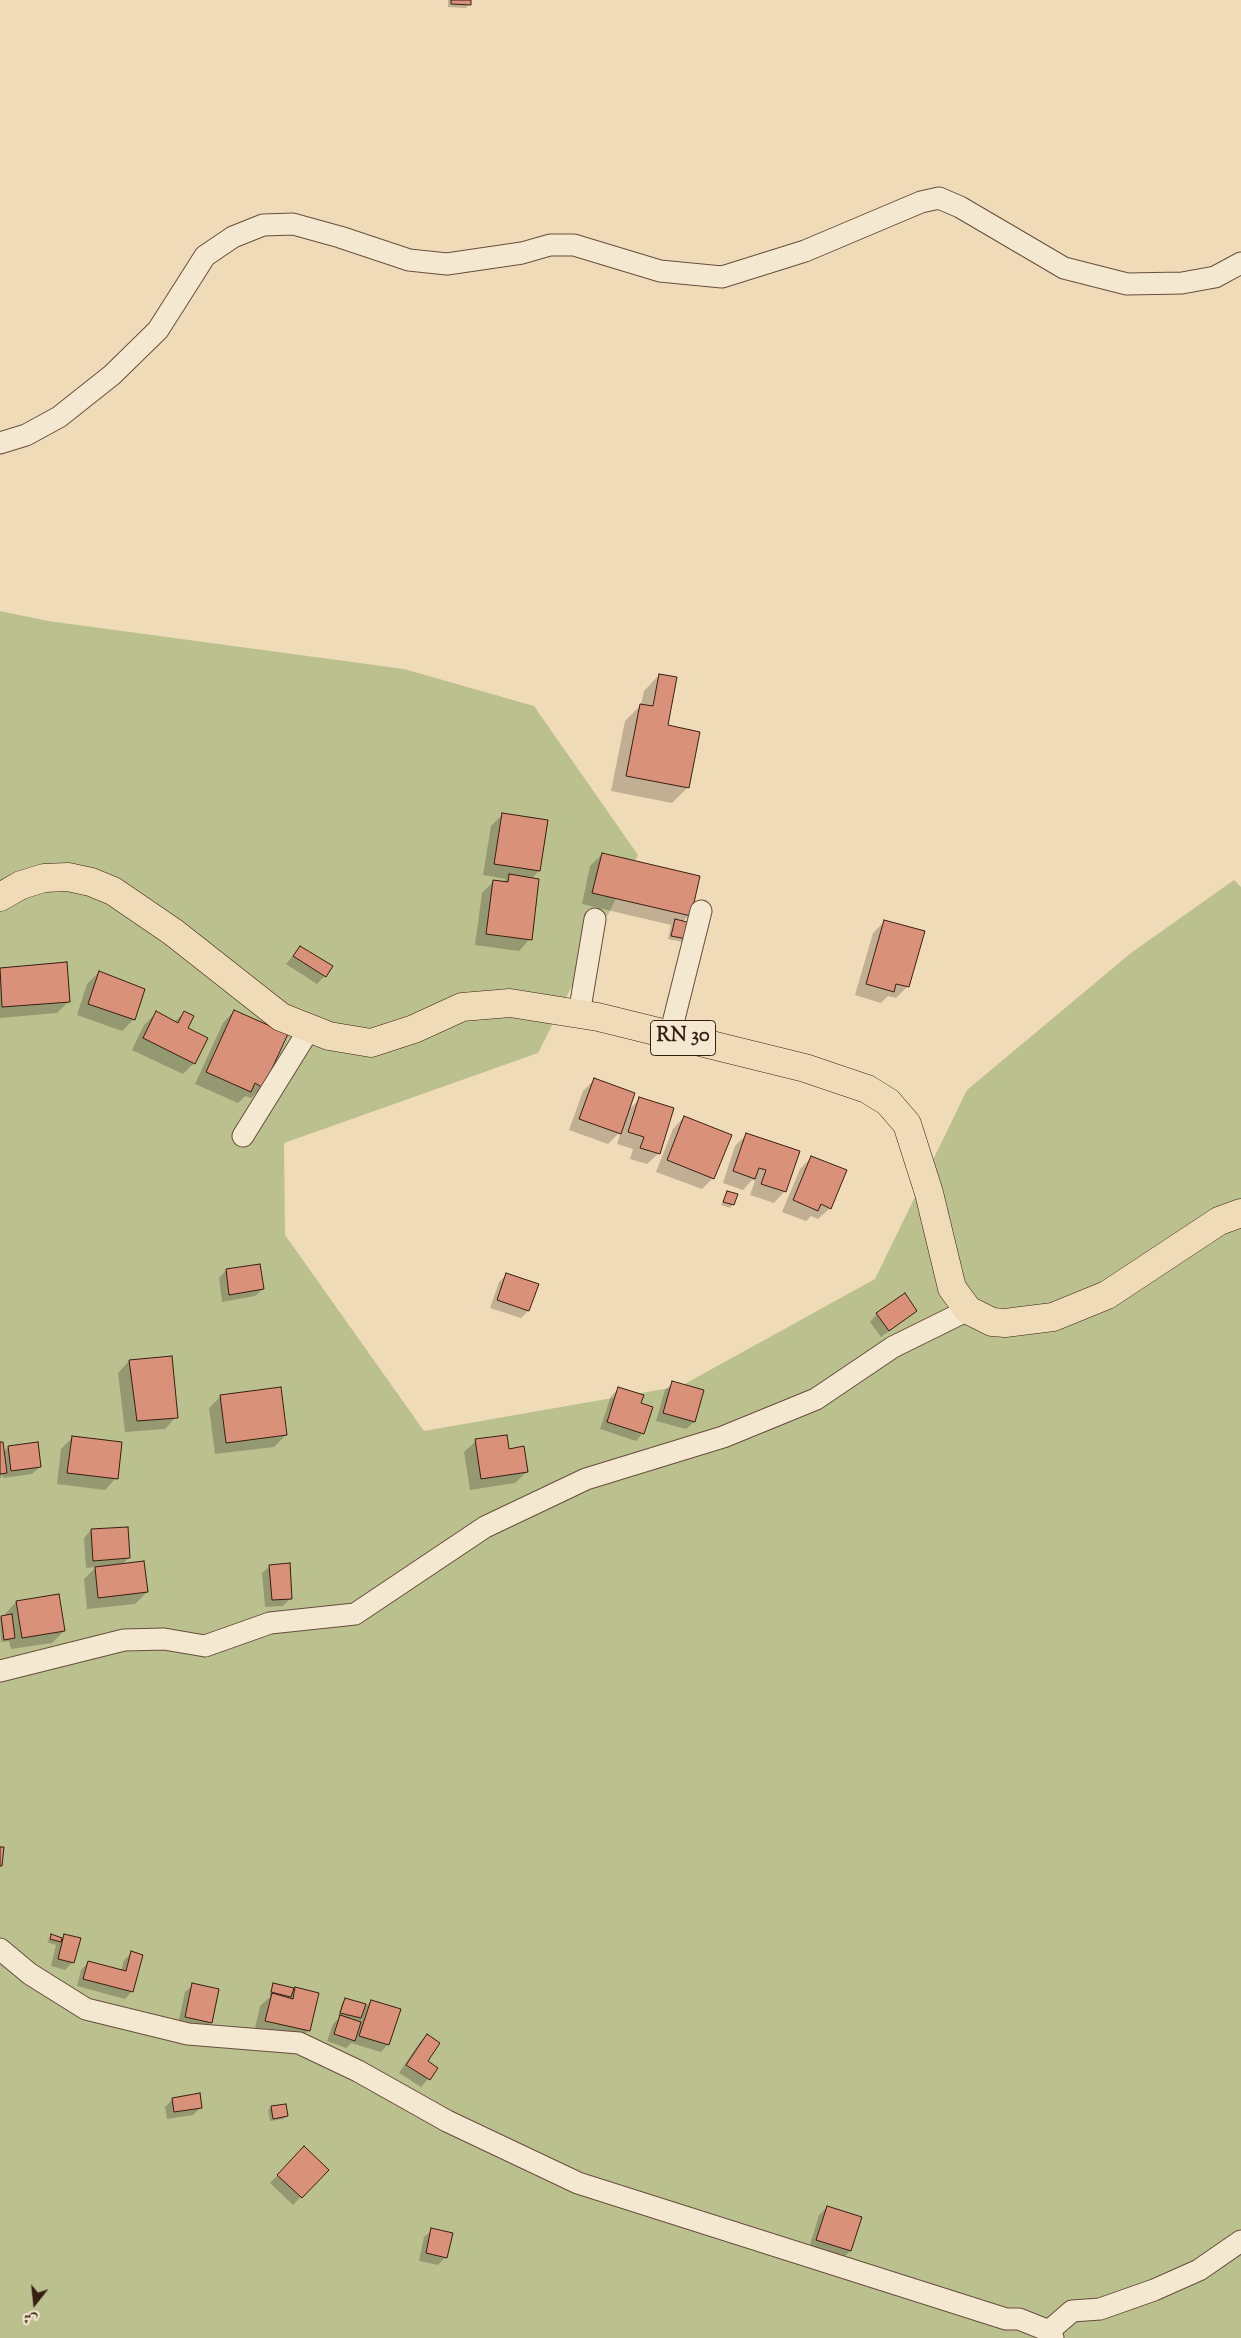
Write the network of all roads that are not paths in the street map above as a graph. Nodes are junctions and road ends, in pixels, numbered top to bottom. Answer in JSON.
{"nodes":[{"id":1,"x":1241,"y":263,"type":"edge"},
{"id":2,"x":0,"y":443,"type":"edge"},
{"id":3,"x":0,"y":897,"type":"edge"},
{"id":4,"x":701,"y":912,"type":"dead end"},
{"id":5,"x":595,"y":919,"type":"dead end"},
{"id":6,"x":579,"y":1014,"type":"junction"},
{"id":7,"x":310,"y":1028,"type":"junction"},
{"id":8,"x":670,"y":1035,"type":"junction"},
{"id":9,"x":243,"y":1136,"type":"dead end"},
{"id":10,"x":1241,"y":1213,"type":"edge"},
{"id":11,"x":968,"y":1310,"type":"junction"},
{"id":12,"x":0,"y":1671,"type":"edge"},
{"id":13,"x":0,"y":1949,"type":"edge"},
{"id":14,"x":1241,"y":2240,"type":"edge"},
{"id":15,"x":1051,"y":2335,"type":"edge"}],
"edges":[{"from":1,"to":2,"type":"street"},
{"from":3,"to":7,"type":"main road","number":"RN 30"},
{"from":4,"to":8,"type":"street"},
{"from":5,"to":6,"type":"street"},
{"from":6,"to":7,"type":"main road","number":"RN 30"},
{"from":6,"to":8,"type":"main road","number":"RN 30"},
{"from":7,"to":9,"type":"street"},
{"from":8,"to":11,"type":"main road","number":"RN 30"},
{"from":10,"to":11,"type":"main road","number":"RN 30"},
{"from":11,"to":12,"type":"street"},
{"from":13,"to":15,"type":"street"},
{"from":14,"to":15,"type":"street"}]}
